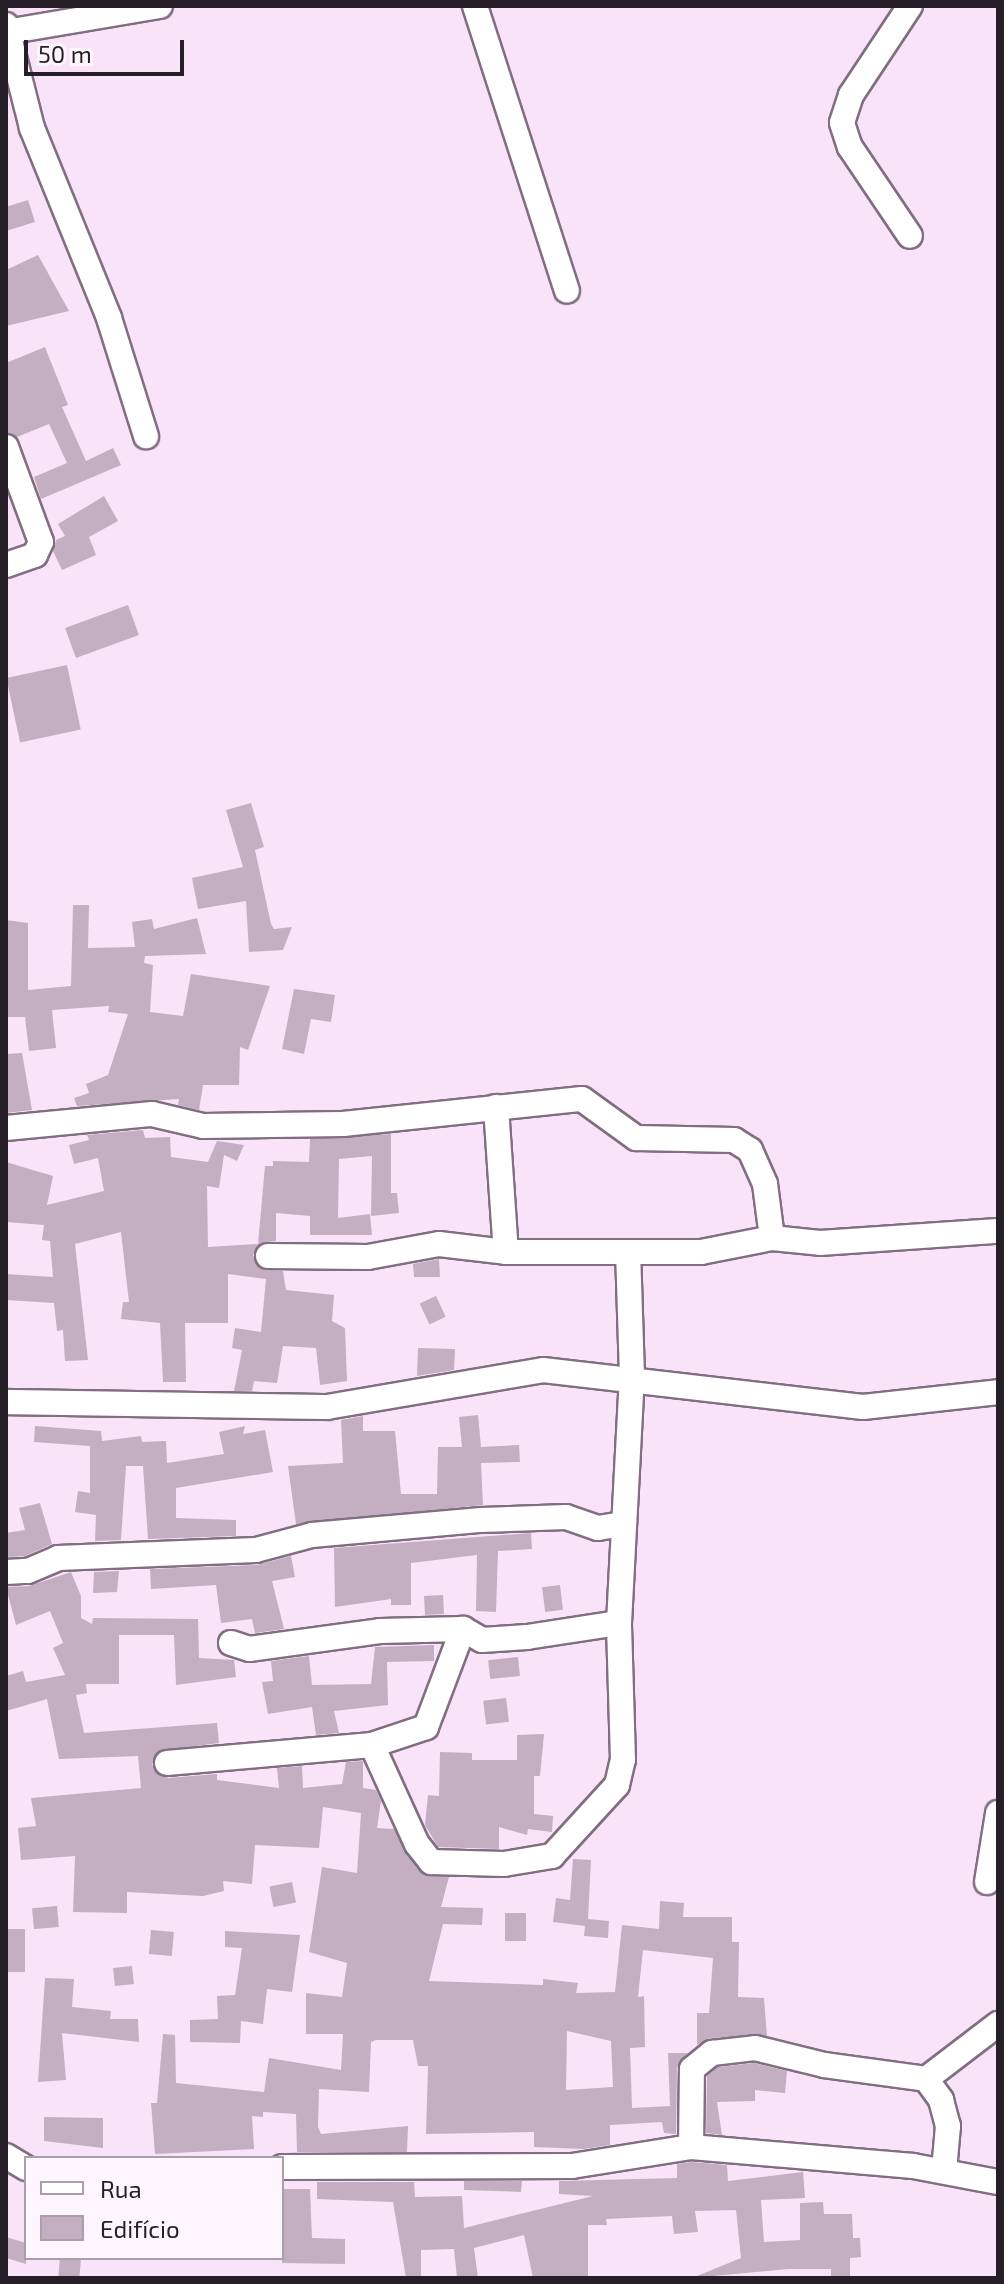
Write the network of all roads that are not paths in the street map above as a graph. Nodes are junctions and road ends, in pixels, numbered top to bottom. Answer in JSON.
{"nodes":[{"id":1,"x":160,"y":6,"type":"edge"},
{"id":2,"x":475,"y":6,"type":"edge"},
{"id":3,"x":910,"y":6,"type":"edge"},
{"id":4,"x":7,"y":30,"type":"edge"},
{"id":5,"x":910,"y":236,"type":"dead end"},
{"id":6,"x":567,"y":291,"type":"dead end"},
{"id":7,"x":146,"y":436,"type":"dead end"},
{"id":8,"x":6,"y":447,"type":"edge"},
{"id":9,"x":6,"y":565,"type":"edge"},
{"id":10,"x":496,"y":1107,"type":"junction"},
{"id":11,"x":6,"y":1128,"type":"edge"},
{"id":12,"x":998,"y":1231,"type":"edge"},
{"id":13,"x":772,"y":1238,"type":"junction"},
{"id":14,"x":506,"y":1252,"type":"junction"},
{"id":15,"x":628,"y":1252,"type":"junction"},
{"id":16,"x":268,"y":1256,"type":"dead end"},
{"id":17,"x":632,"y":1377,"type":"junction"},
{"id":18,"x":998,"y":1392,"type":"edge"},
{"id":19,"x":6,"y":1402,"type":"edge"},
{"id":20,"x":624,"y":1524,"type":"junction"},
{"id":21,"x":6,"y":1572,"type":"edge"},
{"id":22,"x":619,"y":1623,"type":"junction"},
{"id":23,"x":463,"y":1629,"type":"junction"},
{"id":24,"x":231,"y":1643,"type":"dead end"},
{"id":25,"x":372,"y":1745,"type":"junction"},
{"id":26,"x":167,"y":1763,"type":"dead end"},
{"id":27,"x":998,"y":1813,"type":"edge"},
{"id":28,"x":987,"y":1882,"type":"dead end"},
{"id":29,"x":998,"y":2024,"type":"edge"},
{"id":30,"x":926,"y":2079,"type":"junction"},
{"id":31,"x":691,"y":2147,"type":"junction"},
{"id":32,"x":6,"y":2156,"type":"edge"},
{"id":33,"x":24,"y":2167,"type":"edge"},
{"id":34,"x":284,"y":2167,"type":"edge"},
{"id":35,"x":944,"y":2171,"type":"junction"},
{"id":36,"x":998,"y":2182,"type":"edge"}],
"edges":[{"from":1,"to":4,"type":"street"},
{"from":2,"to":6,"type":"street"},
{"from":3,"to":5,"type":"street"},
{"from":4,"to":7,"type":"street"},
{"from":8,"to":9,"type":"street"},
{"from":10,"to":11,"type":"street"},
{"from":10,"to":13,"type":"street"},
{"from":10,"to":14,"type":"street"},
{"from":12,"to":13,"type":"street"},
{"from":13,"to":15,"type":"street"},
{"from":14,"to":15,"type":"street"},
{"from":14,"to":16,"type":"street"},
{"from":15,"to":17,"type":"street"},
{"from":17,"to":18,"type":"street"},
{"from":17,"to":19,"type":"street"},
{"from":17,"to":20,"type":"street"},
{"from":20,"to":21,"type":"street"},
{"from":20,"to":22,"type":"street"},
{"from":22,"to":23,"type":"street"},
{"from":22,"to":25,"type":"street"},
{"from":23,"to":24,"type":"street"},
{"from":23,"to":25,"type":"street"},
{"from":25,"to":26,"type":"street"},
{"from":27,"to":28,"type":"street"},
{"from":29,"to":30,"type":"street"},
{"from":30,"to":31,"type":"street"},
{"from":30,"to":35,"type":"street"},
{"from":31,"to":34,"type":"street"},
{"from":31,"to":35,"type":"street"},
{"from":32,"to":33,"type":"street"},
{"from":35,"to":36,"type":"street"}]}
